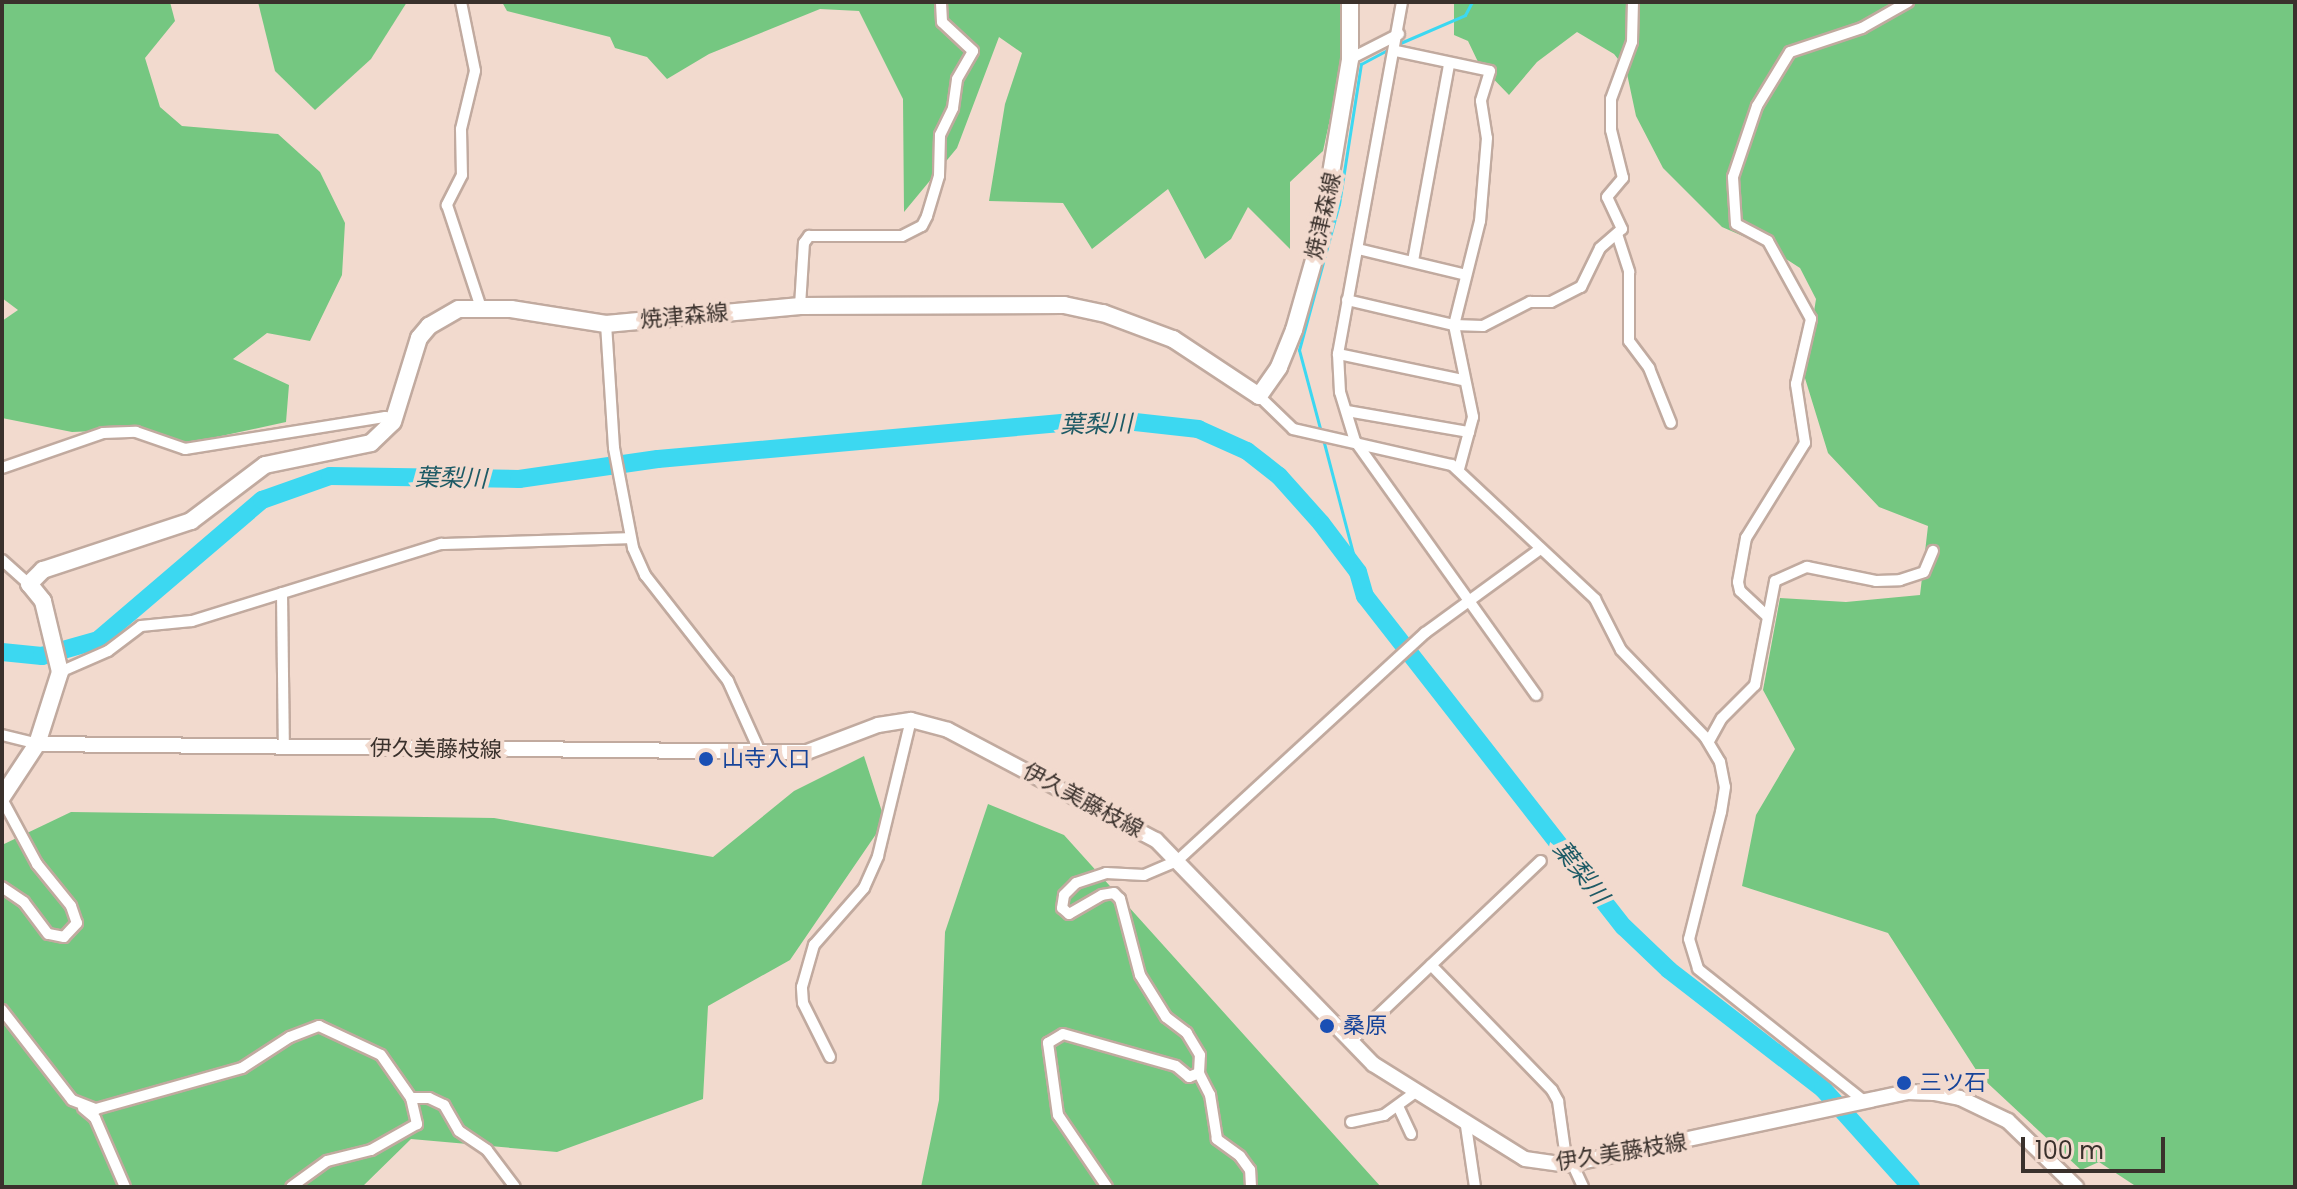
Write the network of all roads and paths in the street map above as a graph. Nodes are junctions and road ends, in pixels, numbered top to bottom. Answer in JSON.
{"nodes":[{"id":1,"x":461,"y":2,"type":"edge"},
{"id":2,"x":941,"y":2,"type":"edge"},
{"id":3,"x":1350,"y":2,"type":"edge"},
{"id":4,"x":1402,"y":2,"type":"edge"},
{"id":5,"x":1633,"y":2,"type":"edge"},
{"id":6,"x":1908,"y":2,"type":"edge"},
{"id":7,"x":1399,"y":34,"type":"junction"},
{"id":8,"x":1396,"y":51,"type":"junction"},
{"id":9,"x":1350,"y":59,"type":"junction"},
{"id":10,"x":1449,"y":64,"type":"junction"},
{"id":11,"x":1617,"y":234,"type":"junction"},
{"id":12,"x":1358,"y":249,"type":"junction"},
{"id":13,"x":1413,"y":261,"type":"junction"},
{"id":14,"x":1466,"y":275,"type":"junction"},
{"id":15,"x":1347,"y":300,"type":"junction"},
{"id":16,"x":800,"y":306,"type":"junction"},
{"id":17,"x":481,"y":308,"type":"junction"},
{"id":18,"x":606,"y":324,"type":"junction"},
{"id":19,"x":1454,"y":325,"type":"junction"},
{"id":20,"x":1338,"y":354,"type":"junction"},
{"id":21,"x":1462,"y":380,"type":"junction"},
{"id":22,"x":1259,"y":396,"type":"junction"},
{"id":23,"x":1347,"y":411,"type":"junction"},
{"id":24,"x":393,"y":422,"type":"junction"},
{"id":25,"x":1671,"y":423,"type":"dead end"},
{"id":26,"x":1469,"y":432,"type":"junction"},
{"id":27,"x":1355,"y":441,"type":"junction"},
{"id":28,"x":2,"y":468,"type":"edge"},
{"id":29,"x":1459,"y":469,"type":"junction"},
{"id":30,"x":629,"y":538,"type":"junction"},
{"id":31,"x":1540,"y":549,"type":"junction"},
{"id":32,"x":1933,"y":551,"type":"dead end"},
{"id":33,"x":2,"y":560,"type":"edge"},
{"id":34,"x":29,"y":584,"type":"junction"},
{"id":35,"x":282,"y":593,"type":"junction"},
{"id":36,"x":1467,"y":602,"type":"junction"},
{"id":37,"x":1767,"y":616,"type":"junction"},
{"id":38,"x":60,"y":669,"type":"junction"},
{"id":39,"x":1536,"y":695,"type":"dead end"},
{"id":40,"x":911,"y":720,"type":"junction"},
{"id":41,"x":2,"y":735,"type":"edge"},
{"id":42,"x":1709,"y":741,"type":"junction"},
{"id":43,"x":37,"y":744,"type":"junction"},
{"id":44,"x":284,"y":747,"type":"junction"},
{"id":45,"x":760,"y":752,"type":"junction"},
{"id":46,"x":2,"y":798,"type":"edge"},
{"id":47,"x":1177,"y":861,"type":"junction"},
{"id":48,"x":1541,"y":861,"type":"dead end"},
{"id":49,"x":2,"y":887,"type":"edge"},
{"id":50,"x":1431,"y":965,"type":"junction"},
{"id":51,"x":2,"y":1010,"type":"edge"},
{"id":52,"x":1350,"y":1042,"type":"junction"},
{"id":53,"x":830,"y":1057,"type":"dead end"},
{"id":54,"x":1199,"y":1073,"type":"junction"},
{"id":55,"x":1414,"y":1093,"type":"junction"},
{"id":56,"x":411,"y":1098,"type":"junction"},
{"id":57,"x":1861,"y":1103,"type":"junction"},
{"id":58,"x":79,"y":1104,"type":"junction"},
{"id":59,"x":1398,"y":1106,"type":"junction"},
{"id":60,"x":1351,"y":1122,"type":"dead end"},
{"id":61,"x":1466,"y":1126,"type":"junction"},
{"id":62,"x":1411,"y":1134,"type":"dead end"},
{"id":63,"x":1570,"y":1164,"type":"junction"},
{"id":64,"x":125,"y":1187,"type":"edge"},
{"id":65,"x":291,"y":1187,"type":"edge"},
{"id":66,"x":515,"y":1187,"type":"edge"},
{"id":67,"x":1107,"y":1187,"type":"edge"},
{"id":68,"x":1251,"y":1187,"type":"edge"},
{"id":69,"x":1475,"y":1187,"type":"edge"},
{"id":70,"x":1583,"y":1187,"type":"edge"},
{"id":71,"x":2076,"y":1187,"type":"edge"}],
"edges":[{"from":1,"to":17,"type":"street"},
{"from":2,"to":16,"type":"street"},
{"from":3,"to":9,"type":"main road","name":"焼津森線"},
{"from":4,"to":7,"type":"street"},
{"from":5,"to":11,"type":"street"},
{"from":6,"to":37,"type":"street"},
{"from":7,"to":8,"type":"street"},
{"from":7,"to":9,"type":"street"},
{"from":8,"to":10,"type":"street"},
{"from":8,"to":12,"type":"street"},
{"from":9,"to":22,"type":"main road","name":"焼津森線"},
{"from":10,"to":13,"type":"street"},
{"from":10,"to":14,"type":"street"},
{"from":11,"to":19,"type":"street"},
{"from":11,"to":25,"type":"street"},
{"from":12,"to":13,"type":"street"},
{"from":12,"to":15,"type":"street"},
{"from":13,"to":14,"type":"street"},
{"from":14,"to":19,"type":"street"},
{"from":15,"to":19,"type":"street"},
{"from":15,"to":20,"type":"street"},
{"from":16,"to":18,"type":"main road","name":"焼津森線"},
{"from":16,"to":22,"type":"main road","name":"焼津森線"},
{"from":17,"to":18,"type":"main road","name":"焼津森線"},
{"from":17,"to":24,"type":"main road","name":"焼津森線"},
{"from":18,"to":30,"type":"street"},
{"from":19,"to":21,"type":"street"},
{"from":20,"to":21,"type":"street"},
{"from":20,"to":23,"type":"street"},
{"from":21,"to":26,"type":"street"},
{"from":22,"to":27,"type":"street"},
{"from":23,"to":26,"type":"street"},
{"from":23,"to":27,"type":"street"},
{"from":24,"to":28,"type":"street"},
{"from":24,"to":34,"type":"main road"},
{"from":26,"to":29,"type":"street"},
{"from":27,"to":29,"type":"street"},
{"from":27,"to":36,"type":"street"},
{"from":29,"to":31,"type":"street"},
{"from":30,"to":35,"type":"street"},
{"from":30,"to":45,"type":"street"},
{"from":31,"to":36,"type":"street"},
{"from":31,"to":42,"type":"street"},
{"from":32,"to":37,"type":"street"},
{"from":33,"to":34,"type":"street"},
{"from":34,"to":38,"type":"main road"},
{"from":35,"to":38,"type":"street"},
{"from":35,"to":44,"type":"street"},
{"from":36,"to":39,"type":"street"},
{"from":36,"to":47,"type":"street"},
{"from":37,"to":42,"type":"street"},
{"from":38,"to":43,"type":"main road"},
{"from":40,"to":45,"type":"main road","name":"伊久美藤枝線"},
{"from":40,"to":47,"type":"main road","name":"伊久美藤枝線"},
{"from":40,"to":53,"type":"street"},
{"from":41,"to":43,"type":"street"},
{"from":42,"to":57,"type":"street"},
{"from":43,"to":44,"type":"main road","name":"伊久美藤枝線"},
{"from":43,"to":46,"type":"main road"},
{"from":44,"to":45,"type":"main road","name":"伊久美藤枝線"},
{"from":46,"to":49,"type":"street"},
{"from":47,"to":52,"type":"main road","name":"伊久美藤枝線"},
{"from":47,"to":54,"type":"street"},
{"from":48,"to":50,"type":"street"},
{"from":50,"to":52,"type":"street"},
{"from":50,"to":63,"type":"street"},
{"from":51,"to":58,"type":"street"},
{"from":52,"to":55,"type":"main road","name":"伊久美藤枝線"},
{"from":54,"to":67,"type":"street"},
{"from":54,"to":68,"type":"street"},
{"from":55,"to":59,"type":"street"},
{"from":55,"to":61,"type":"main road","name":"伊久美藤枝線"},
{"from":56,"to":58,"type":"street"},
{"from":56,"to":65,"type":"street"},
{"from":56,"to":66,"type":"street"},
{"from":57,"to":63,"type":"main road","name":"伊久美藤枝線"},
{"from":57,"to":71,"type":"main road","name":"伊久美藤枝線"},
{"from":58,"to":64,"type":"street"},
{"from":59,"to":60,"type":"street"},
{"from":59,"to":62,"type":"street"},
{"from":61,"to":63,"type":"main road","name":"伊久美藤枝線"},
{"from":61,"to":69,"type":"street"},
{"from":63,"to":70,"type":"street"}]}
